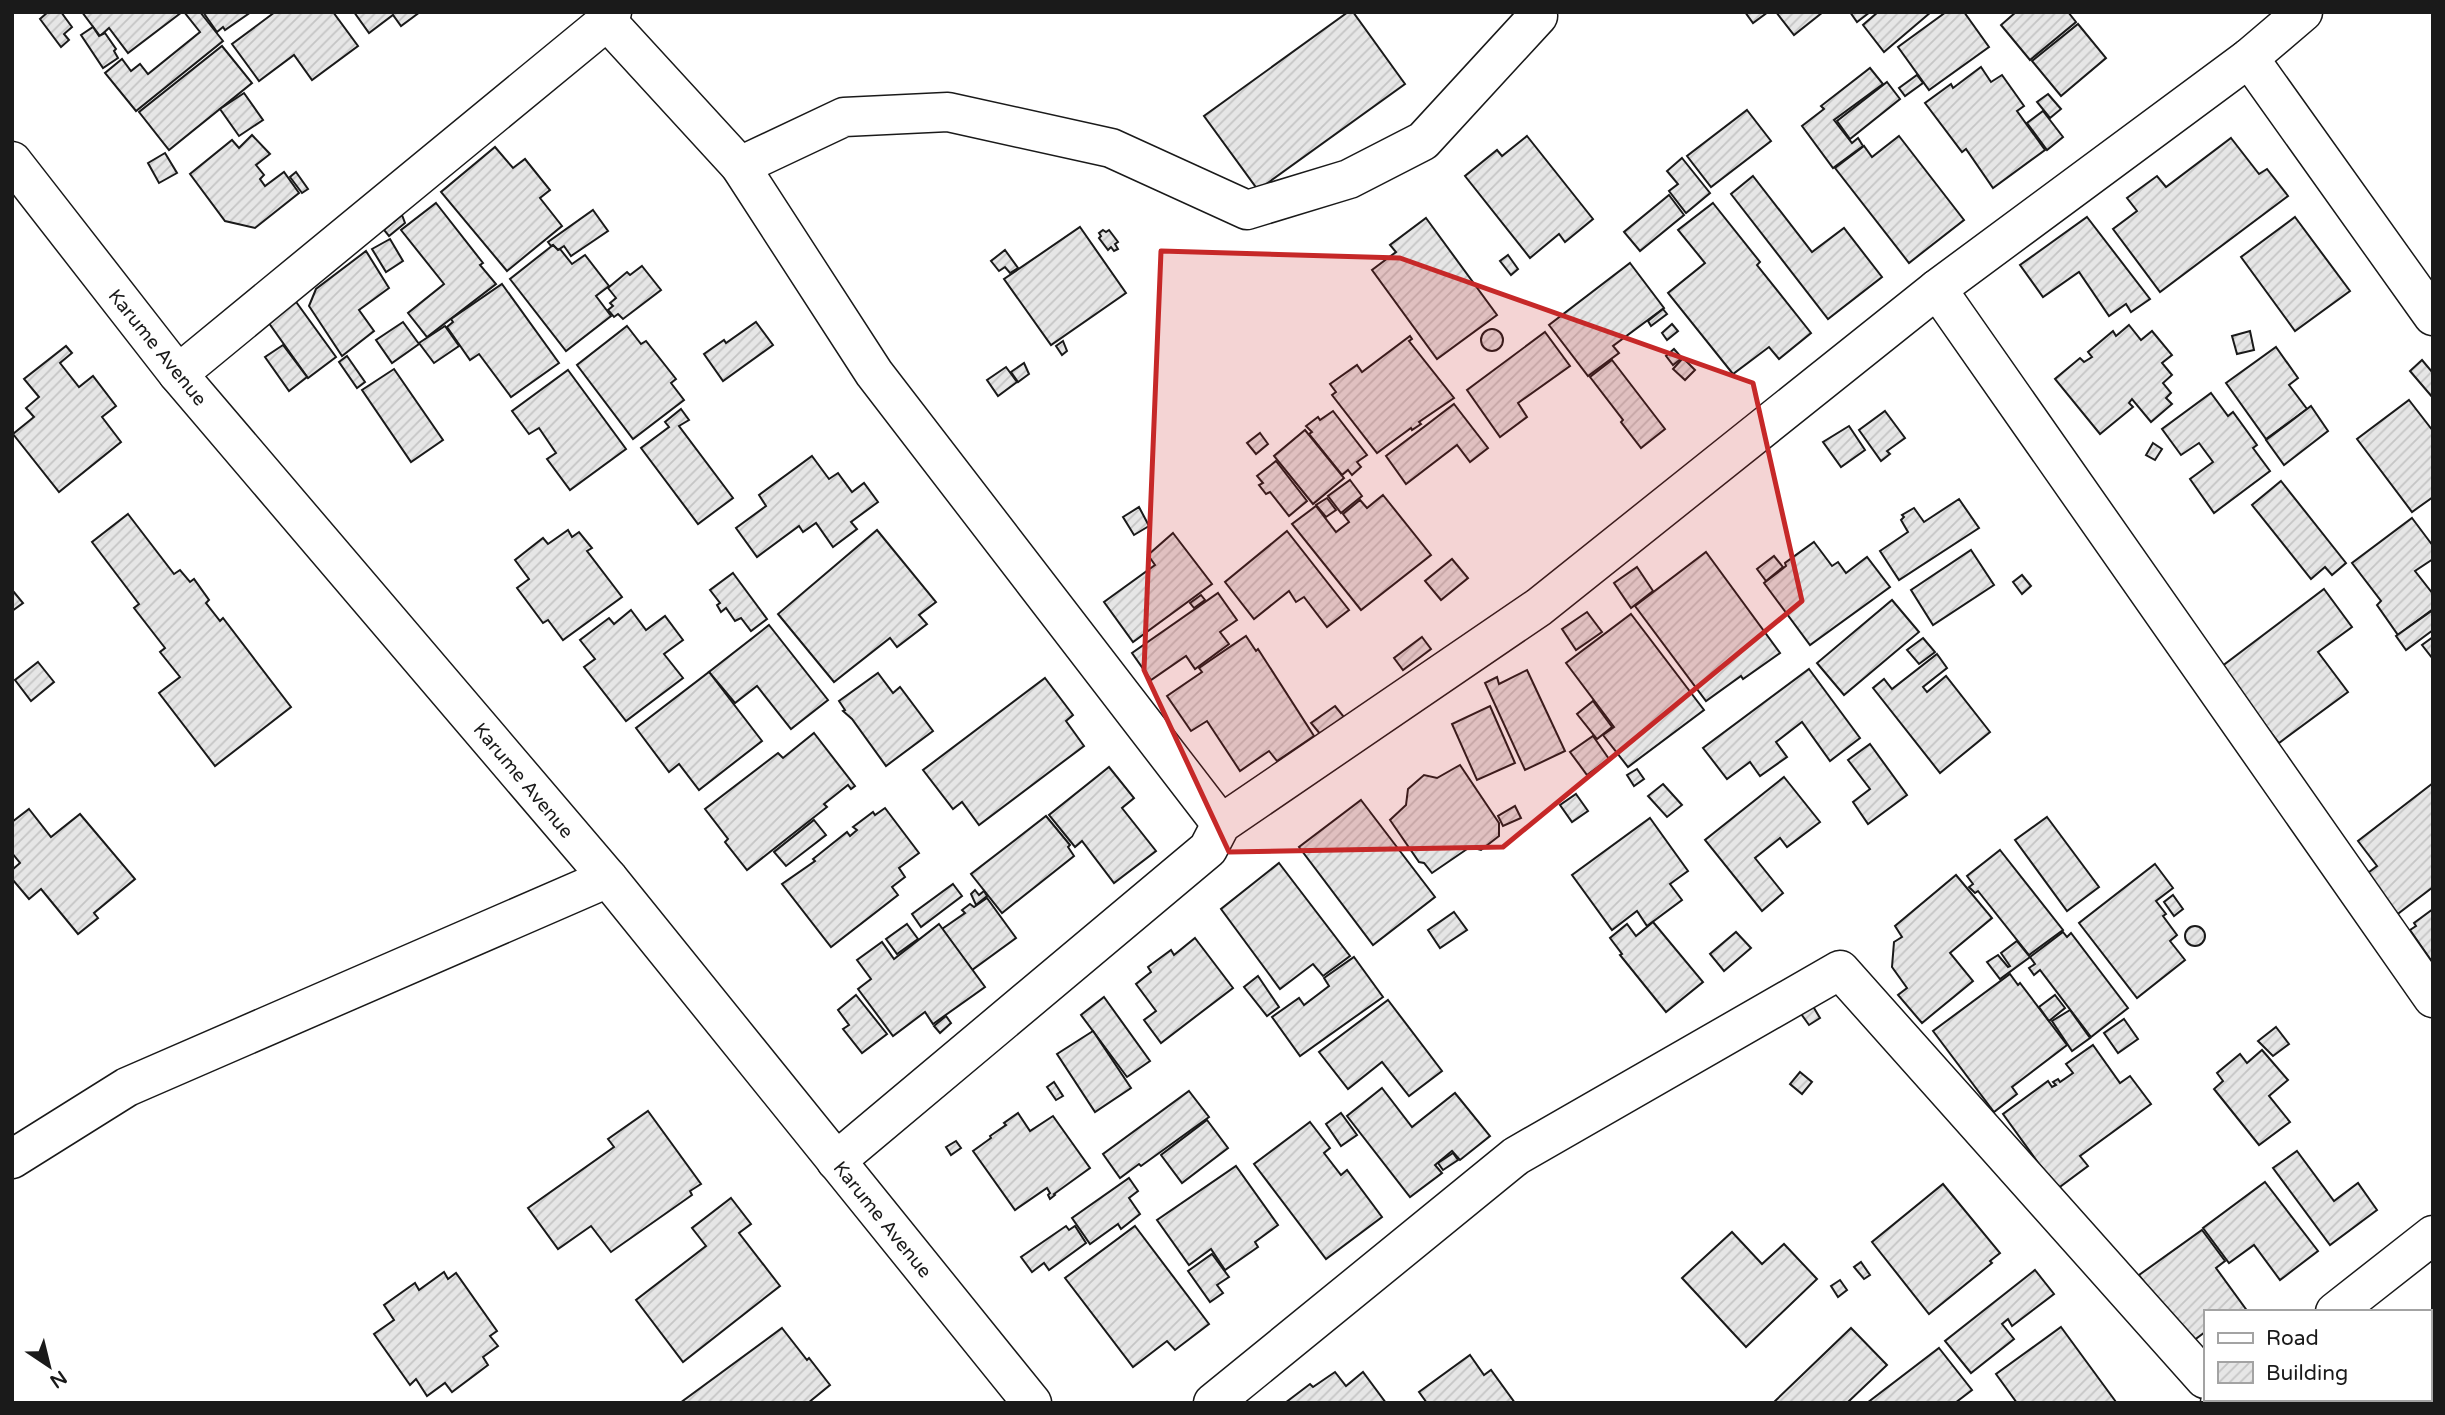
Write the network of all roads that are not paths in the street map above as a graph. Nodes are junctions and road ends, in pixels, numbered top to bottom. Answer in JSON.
{"nodes":[{"id":1,"x":2303,"y":12,"type":"edge"},
{"id":2,"x":1536,"y":14,"type":"edge"},
{"id":3,"x":610,"y":17,"type":"edge"},
{"id":4,"x":2249,"y":58,"type":"junction"},
{"id":5,"x":12,"y":160,"type":"edge"},
{"id":6,"x":740,"y":166,"type":"junction"},
{"id":7,"x":1937,"y":289,"type":"junction"},
{"id":8,"x":2433,"y":316,"type":"edge"},
{"id":9,"x":178,"y":374,"type":"junction"},
{"id":10,"x":1222,"y":824,"type":"junction"},
{"id":11,"x":608,"y":878,"type":"junction"},
{"id":12,"x":2433,"y":998,"type":"edge"},
{"id":13,"x":12,"y":1159,"type":"edge"},
{"id":14,"x":836,"y":1161,"type":"junction"},
{"id":15,"x":2433,"y":1235,"type":"edge"},
{"id":16,"x":2338,"y":1310,"type":"edge"},
{"id":17,"x":2204,"y":1378,"type":"edge"},
{"id":18,"x":1032,"y":1403,"type":"edge"},
{"id":19,"x":1213,"y":1403,"type":"edge"}],
"edges":[{"from":1,"to":4,"type":"street"},
{"from":2,"to":6,"type":"street"},
{"from":3,"to":6,"type":"street"},
{"from":3,"to":9,"type":"street"},
{"from":4,"to":7,"type":"street"},
{"from":4,"to":8,"type":"street"},
{"from":5,"to":9,"type":"street","name":"Karume Avenue"},
{"from":6,"to":10,"type":"street"},
{"from":7,"to":10,"type":"street"},
{"from":7,"to":12,"type":"street"},
{"from":9,"to":11,"type":"street","name":"Karume Avenue"},
{"from":10,"to":14,"type":"street"},
{"from":11,"to":13,"type":"street"},
{"from":11,"to":14,"type":"street","name":"Karume Avenue"},
{"from":14,"to":18,"type":"street","name":"Karume Avenue"},
{"from":15,"to":16,"type":"street"},
{"from":17,"to":19,"type":"street"}]}
